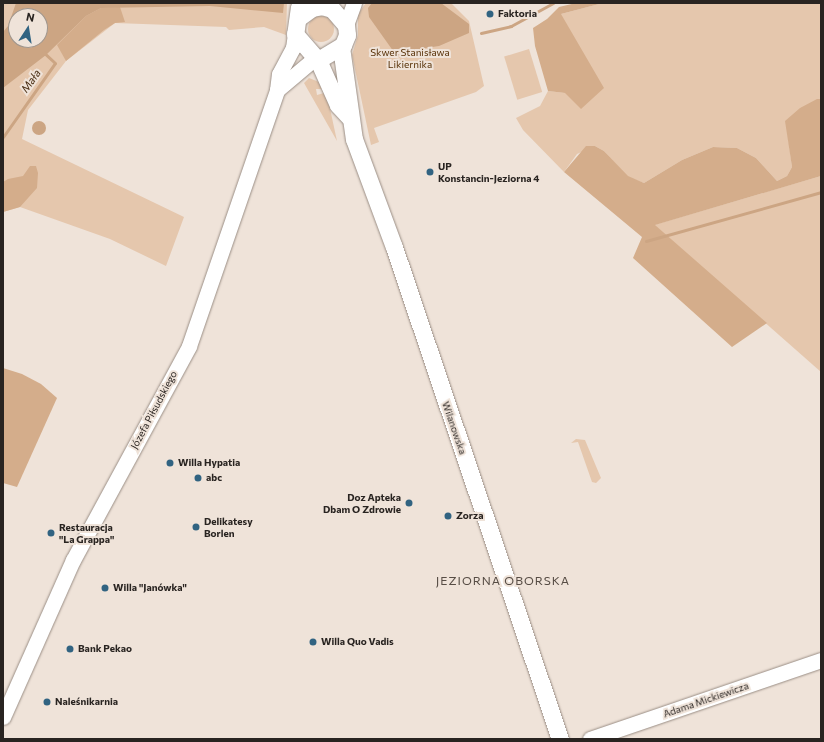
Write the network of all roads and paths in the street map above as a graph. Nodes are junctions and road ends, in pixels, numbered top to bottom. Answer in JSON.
{"nodes":[{"id":1,"x":354,"y":3,"type":"edge"},
{"id":2,"x":330,"y":4,"type":"edge"},
{"id":3,"x":297,"y":18,"type":"edge"},
{"id":4,"x":346,"y":25,"type":"junction"},
{"id":5,"x":341,"y":46,"type":"junction"},
{"id":6,"x":317,"y":59,"type":"junction"},
{"id":7,"x":277,"y":90,"type":"junction"},
{"id":8,"x":349,"y":117,"type":"junction"},
{"id":9,"x":821,"y":660,"type":"edge"},
{"id":10,"x":3,"y":717,"type":"edge"},
{"id":11,"x":560,"y":739,"type":"edge"},
{"id":12,"x":590,"y":739,"type":"edge"}],
"edges":[{"from":1,"to":4,"type":"street"},
{"from":2,"to":3,"type":"main road"},
{"from":2,"to":4,"type":"main road"},
{"from":3,"to":6,"type":"main road"},
{"from":3,"to":7,"type":"street","name":"Józefa Piłsudskiego"},
{"from":4,"to":5,"type":"main road"},
{"from":5,"to":6,"type":"main road"},
{"from":5,"to":8,"type":"main road","name":"Wilanowska"},
{"from":6,"to":7,"type":"street"},
{"from":6,"to":8,"type":"main road","name":"Wilanowska"},
{"from":7,"to":10,"type":"street","name":"Józefa Piłsudskiego"},
{"from":8,"to":11,"type":"main road","name":"Wilanowska"},
{"from":9,"to":12,"type":"street","name":"Adama Mickiewicza"}]}
